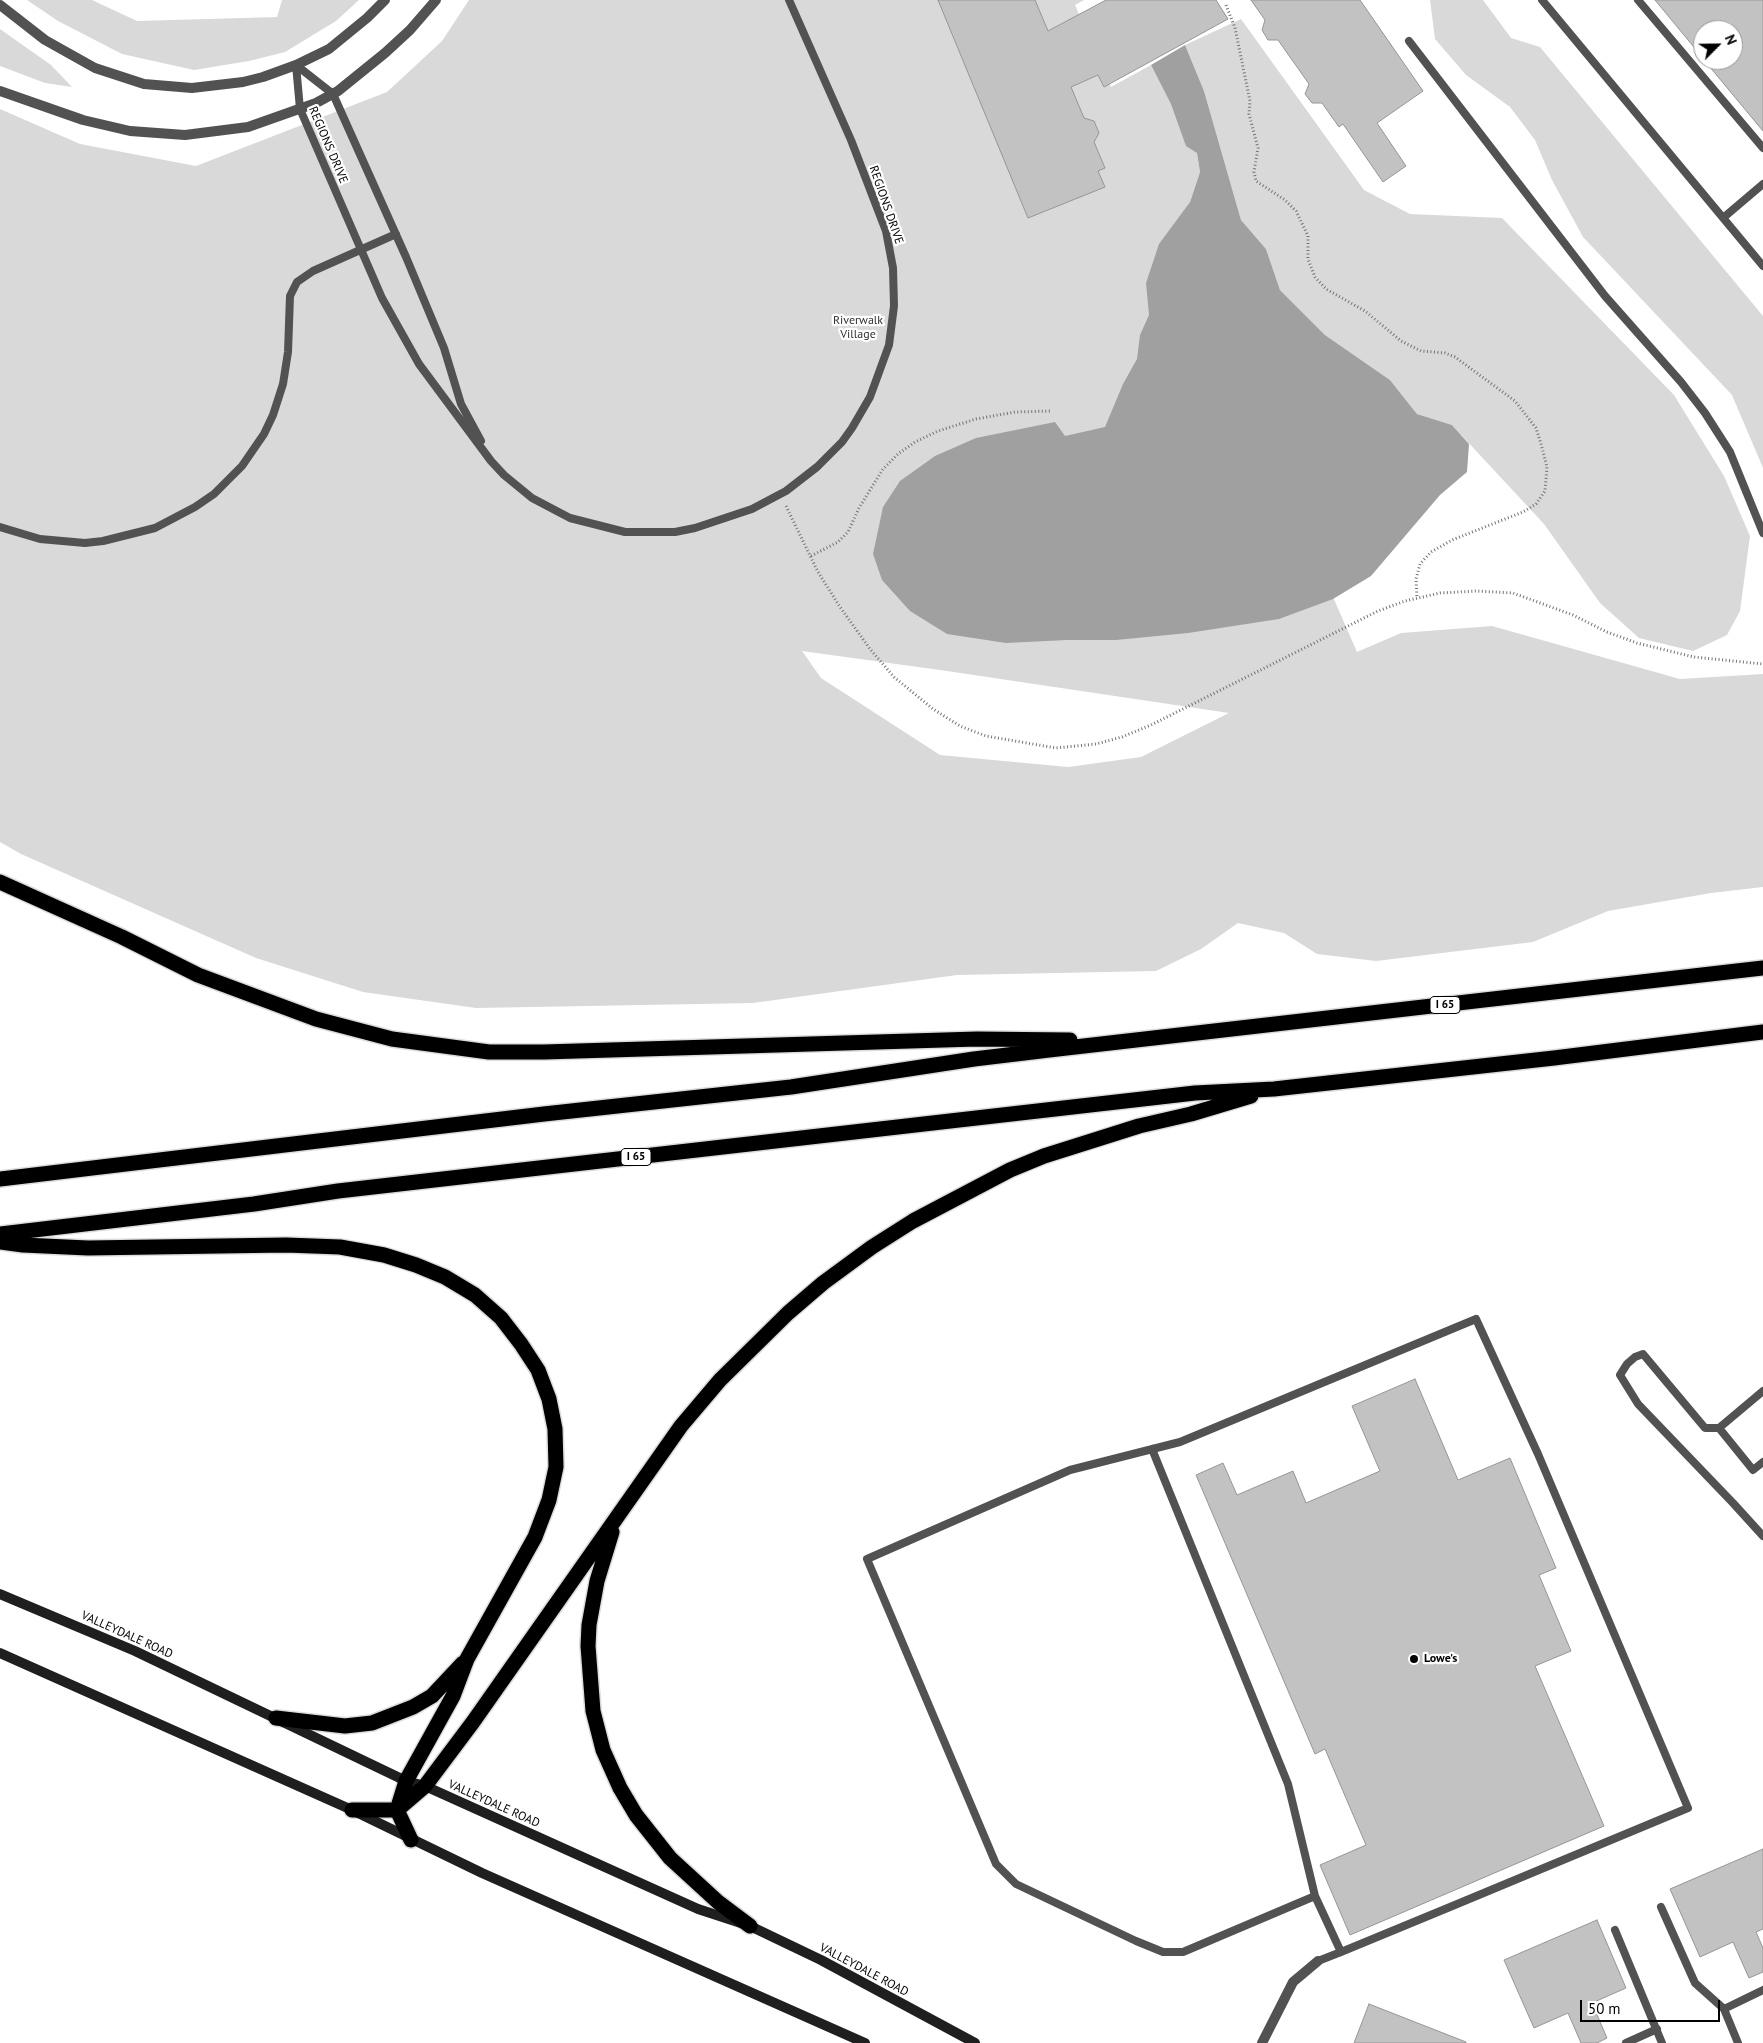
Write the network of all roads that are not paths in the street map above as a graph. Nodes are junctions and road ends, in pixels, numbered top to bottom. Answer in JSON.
{"nodes":[{"id":1,"x":386,"y":0,"type":"edge"},
{"id":2,"x":436,"y":0,"type":"edge"},
{"id":3,"x":789,"y":0,"type":"edge"},
{"id":4,"x":1542,"y":0,"type":"edge"},
{"id":5,"x":1638,"y":0,"type":"edge"},
{"id":6,"x":0,"y":5,"type":"edge"},
{"id":7,"x":1409,"y":41,"type":"dead end"},
{"id":8,"x":296,"y":65,"type":"junction"},
{"id":9,"x":0,"y":91,"type":"edge"},
{"id":10,"x":333,"y":94,"type":"junction"},
{"id":11,"x":300,"y":109,"type":"junction"},
{"id":12,"x":1763,"y":148,"type":"edge"},
{"id":13,"x":1763,"y":184,"type":"edge"},
{"id":14,"x":1723,"y":218,"type":"junction"},
{"id":15,"x":396,"y":234,"type":"junction"},
{"id":16,"x":361,"y":251,"type":"junction"},
{"id":17,"x":1763,"y":266,"type":"edge"},
{"id":18,"x":492,"y":461,"type":"junction"},
{"id":19,"x":0,"y":527,"type":"edge"},
{"id":20,"x":1763,"y":534,"type":"edge"},
{"id":21,"x":0,"y":882,"type":"edge"},
{"id":22,"x":1763,"y":968,"type":"edge"},
{"id":23,"x":1763,"y":1032,"type":"edge"},
{"id":24,"x":1126,"y":1041,"type":"junction"},
{"id":25,"x":1274,"y":1089,"type":"junction"},
{"id":26,"x":0,"y":1179,"type":"edge"},
{"id":27,"x":0,"y":1234,"type":"edge"},
{"id":28,"x":0,"y":1242,"type":"edge"},
{"id":29,"x":1763,"y":1391,"type":"edge"},
{"id":30,"x":1719,"y":1428,"type":"junction"},
{"id":31,"x":1152,"y":1449,"type":"junction"},
{"id":32,"x":1763,"y":1462,"type":"edge"},
{"id":33,"x":614,"y":1523,"type":"junction"},
{"id":34,"x":1763,"y":1536,"type":"edge"},
{"id":35,"x":0,"y":1594,"type":"edge"},
{"id":36,"x":0,"y":1653,"type":"edge"},
{"id":37,"x":467,"y":1659,"type":"junction"},
{"id":38,"x":276,"y":1718,"type":"junction"},
{"id":39,"x":406,"y":1781,"type":"junction"},
{"id":40,"x":425,"y":1786,"type":"junction"},
{"id":41,"x":352,"y":1810,"type":"junction"},
{"id":42,"x":397,"y":1810,"type":"junction"},
{"id":43,"x":411,"y":1840,"type":"junction"},
{"id":44,"x":1315,"y":1896,"type":"junction"},
{"id":45,"x":1661,"y":1907,"type":"dead end"},
{"id":46,"x":750,"y":1926,"type":"junction"},
{"id":47,"x":1615,"y":1930,"type":"dead end"},
{"id":48,"x":1341,"y":1952,"type":"junction"},
{"id":49,"x":1318,"y":1961,"type":"joint"},
{"id":50,"x":1763,"y":1990,"type":"edge"},
{"id":51,"x":1724,"y":2009,"type":"junction"},
{"id":52,"x":1656,"y":2029,"type":"junction"},
{"id":53,"x":865,"y":2043,"type":"edge"},
{"id":54,"x":975,"y":2043,"type":"edge"},
{"id":55,"x":1262,"y":2043,"type":"edge"},
{"id":56,"x":1626,"y":2043,"type":"edge"},
{"id":57,"x":1662,"y":2043,"type":"edge"},
{"id":58,"x":1738,"y":2043,"type":"edge"}],
"edges":[{"from":1,"to":8,"type":"street"},
{"from":2,"to":10,"type":"street"},
{"from":3,"to":18,"type":"lane","name":"REGIONS DRIVE"},
{"from":4,"to":14,"type":"lane"},
{"from":5,"to":12,"type":"lane"},
{"from":6,"to":8,"type":"street"},
{"from":7,"to":20,"type":"lane"},
{"from":8,"to":10,"type":"lane","name":"REGIONS DRIVE"},
{"from":8,"to":11,"type":"lane","name":"REGIONS DRIVE"},
{"from":9,"to":11,"type":"street"},
{"from":10,"to":11,"type":"street"},
{"from":10,"to":15,"type":"lane","name":"REGIONS DRIVE"},
{"from":11,"to":16,"type":"lane","name":"REGIONS DRIVE"},
{"from":13,"to":14,"type":"lane"},
{"from":14,"to":17,"type":"lane"},
{"from":15,"to":16,"type":"lane"},
{"from":15,"to":18,"type":"lane","name":"REGIONS DRIVE"},
{"from":16,"to":18,"type":"lane","name":"REGIONS DRIVE"},
{"from":16,"to":19,"type":"lane"},
{"from":21,"to":24,"type":"highway"},
{"from":22,"to":24,"type":"highway","number":"I 65"},
{"from":23,"to":25,"type":"highway","number":"I 65"},
{"from":24,"to":26,"type":"highway","number":"I 65"},
{"from":25,"to":27,"type":"highway","number":"I 65"},
{"from":25,"to":33,"type":"highway"},
{"from":28,"to":37,"type":"highway"},
{"from":29,"to":30,"type":"lane"},
{"from":30,"to":32,"type":"lane"},
{"from":30,"to":34,"type":"lane"},
{"from":31,"to":44,"type":"lane"},
{"from":31,"to":44,"type":"lane"},
{"from":31,"to":48,"type":"lane"},
{"from":33,"to":40,"type":"highway"},
{"from":33,"to":46,"type":"highway"},
{"from":35,"to":38,"type":"main road","name":"VALLEYDALE ROAD"},
{"from":36,"to":41,"type":"main road"},
{"from":37,"to":38,"type":"highway"},
{"from":37,"to":39,"type":"highway"},
{"from":38,"to":39,"type":"main road","name":"VALLEYDALE ROAD"},
{"from":39,"to":40,"type":"main road","name":"VALLEYDALE ROAD"},
{"from":39,"to":42,"type":"highway"},
{"from":40,"to":42,"type":"highway"},
{"from":40,"to":46,"type":"main road","name":"VALLEYDALE ROAD"},
{"from":41,"to":42,"type":"highway"},
{"from":41,"to":43,"type":"main road"},
{"from":42,"to":43,"type":"highway"},
{"from":43,"to":53,"type":"main road"},
{"from":44,"to":48,"type":"lane"},
{"from":45,"to":51,"type":"lane"},
{"from":46,"to":54,"type":"main road","name":"VALLEYDALE ROAD"},
{"from":47,"to":52,"type":"lane"},
{"from":48,"to":49,"type":"lane"},
{"from":49,"to":55,"type":"street"},
{"from":50,"to":51,"type":"lane"},
{"from":51,"to":58,"type":"lane"},
{"from":52,"to":56,"type":"lane"},
{"from":52,"to":57,"type":"lane"}]}
